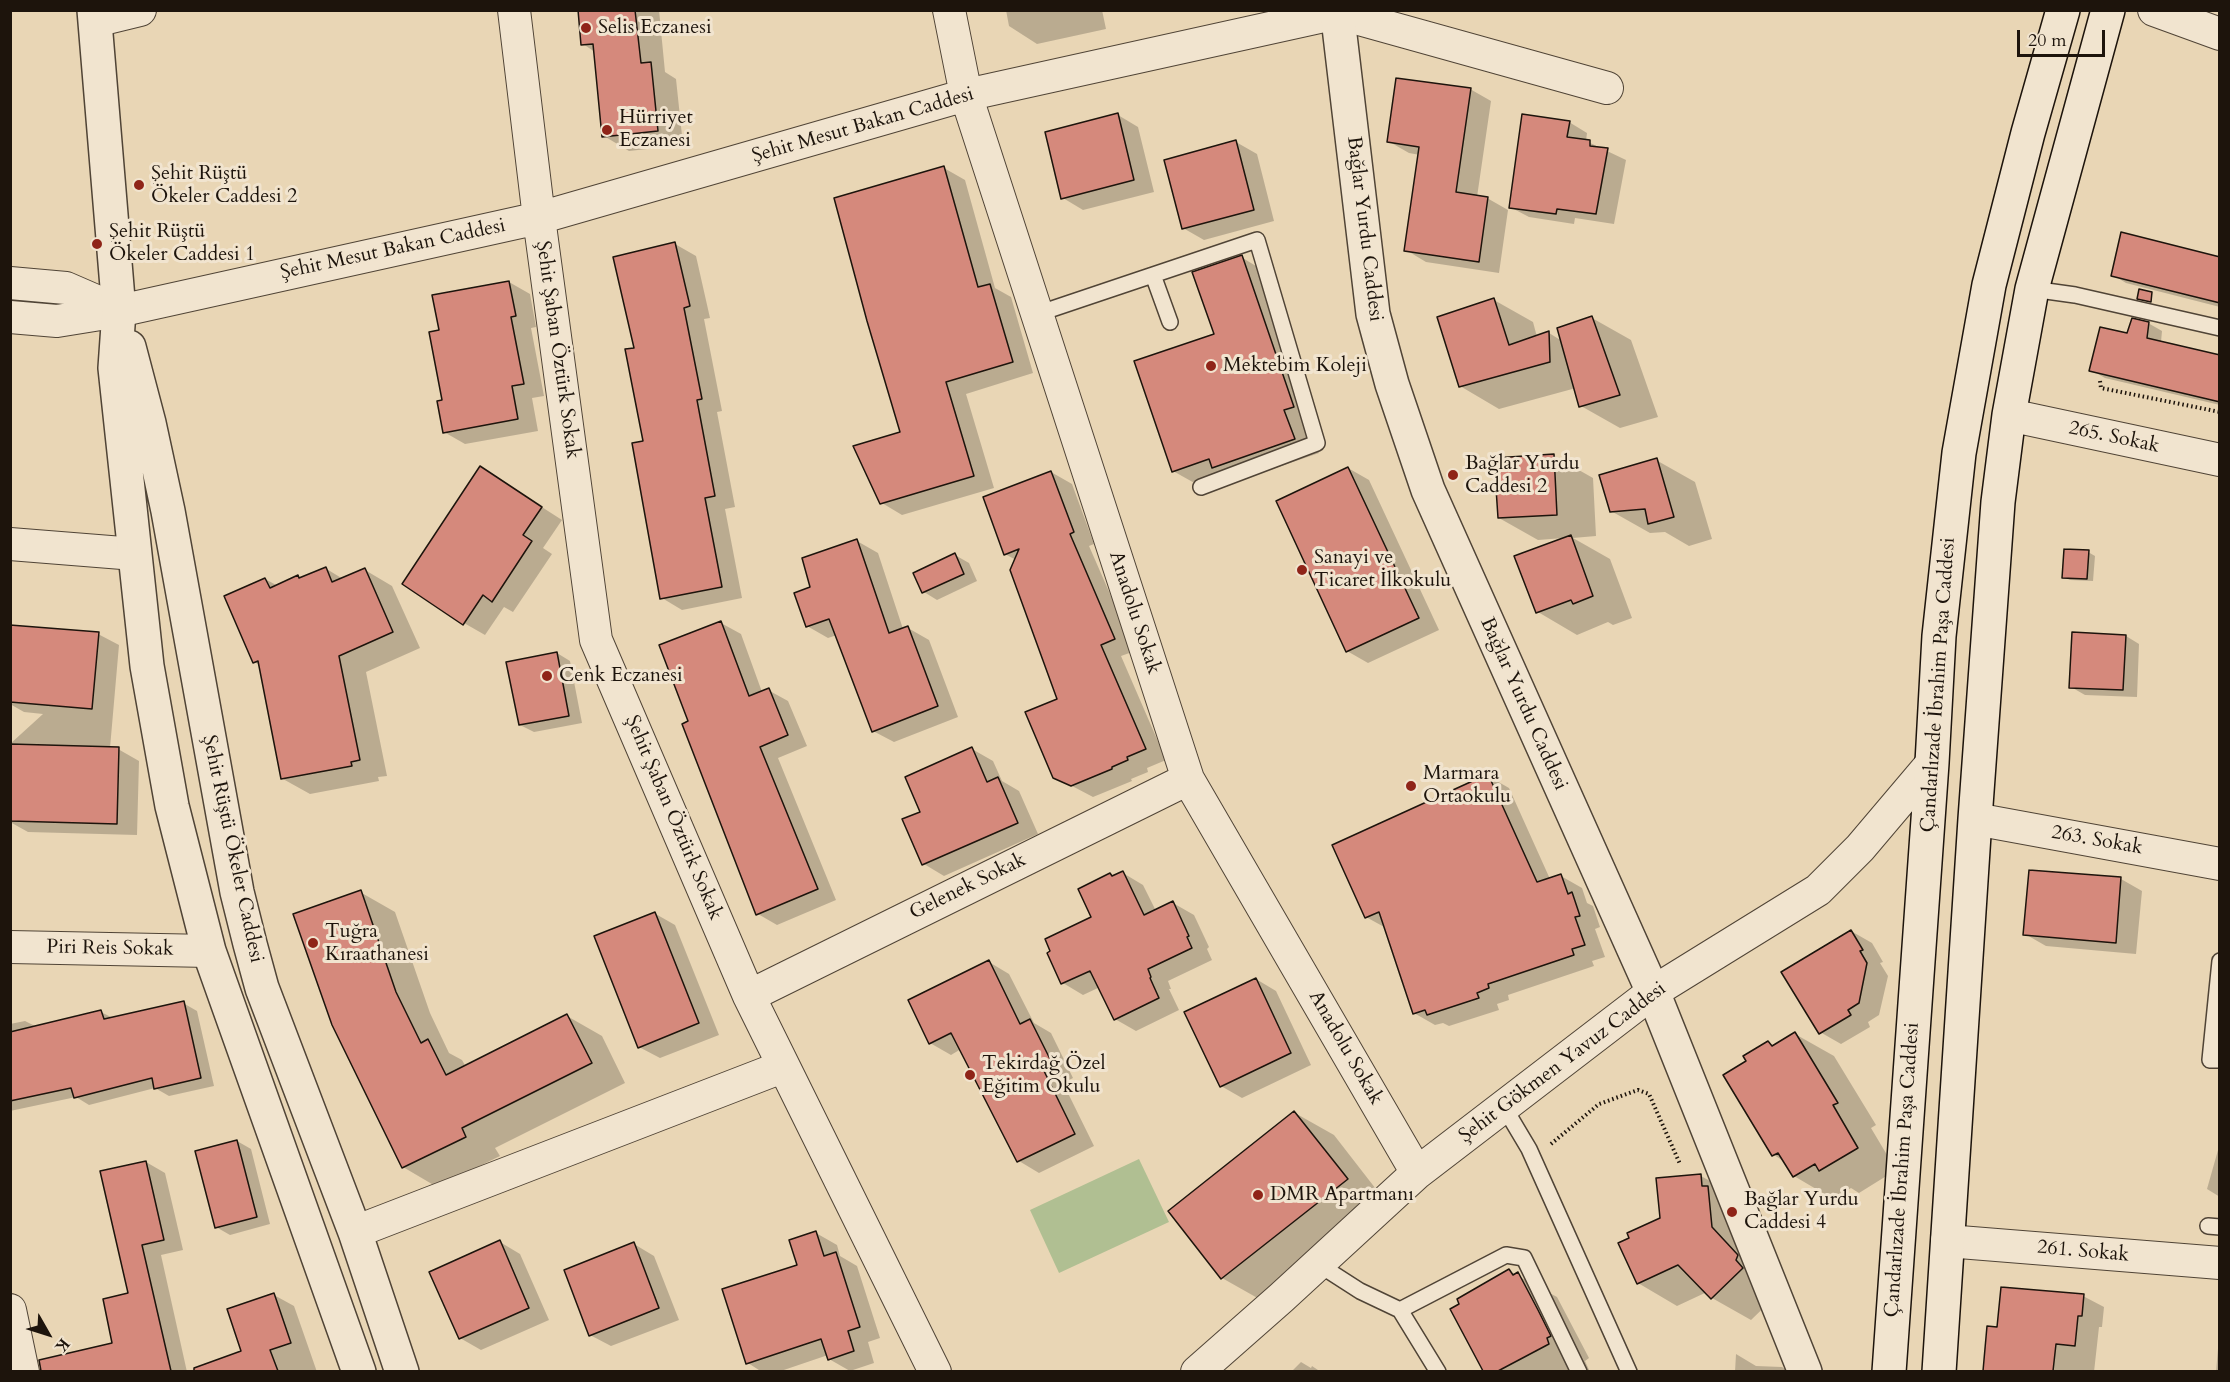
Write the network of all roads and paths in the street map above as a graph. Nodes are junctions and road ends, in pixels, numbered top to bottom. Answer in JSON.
{"nodes":[{"id":1,"x":140,"y":10,"type":"edge"},
{"id":2,"x":514,"y":10,"type":"edge"},
{"id":3,"x":949,"y":10,"type":"edge"},
{"id":4,"x":2063,"y":10,"type":"edge"},
{"id":5,"x":2108,"y":10,"type":"edge"},
{"id":6,"x":2154,"y":10,"type":"edge"},
{"id":7,"x":1337,"y":12,"type":"edge"},
{"id":8,"x":95,"y":16,"type":"edge"},
{"id":9,"x":2220,"y":34,"type":"edge"},
{"id":10,"x":1606,"y":88,"type":"dead end"},
{"id":11,"x":966,"y":95,"type":"junction"},
{"id":12,"x":539,"y":218,"type":"junction"},
{"id":13,"x":1153,"y":275,"type":"junction"},
{"id":14,"x":10,"y":283,"type":"edge"},
{"id":15,"x":2032,"y":289,"type":"junction"},
{"id":16,"x":119,"y":311,"type":"junction"},
{"id":17,"x":1037,"y":314,"type":"junction"},
{"id":18,"x":10,"y":317,"type":"edge"},
{"id":19,"x":1170,"y":322,"type":"dead end"},
{"id":20,"x":2220,"y":328,"type":"edge"},
{"id":21,"x":2100,"y":381,"type":"dead end"},
{"id":22,"x":2220,"y":412,"type":"edge"},
{"id":23,"x":2009,"y":415,"type":"junction"},
{"id":24,"x":2220,"y":460,"type":"edge"},
{"id":25,"x":1201,"y":487,"type":"dead end"},
{"id":26,"x":10,"y":544,"type":"edge"},
{"id":27,"x":135,"y":554,"type":"junction"},
{"id":28,"x":1932,"y":763,"type":"junction"},
{"id":29,"x":1188,"y":779,"type":"junction"},
{"id":30,"x":1975,"y":819,"type":"junction"},
{"id":31,"x":2220,"y":864,"type":"edge"},
{"id":32,"x":250,"y":944,"type":"junction"},
{"id":33,"x":10,"y":947,"type":"edge"},
{"id":34,"x":209,"y":951,"type":"junction"},
{"id":35,"x":2220,"y":962,"type":"edge"},
{"id":36,"x":1653,"y":992,"type":"junction"},
{"id":37,"x":748,"y":996,"type":"junction"},
{"id":38,"x":2220,"y":1060,"type":"edge"},
{"id":39,"x":782,"y":1067,"type":"junction"},
{"id":40,"x":1504,"y":1107,"type":"junction"},
{"id":41,"x":1534,"y":1158,"type":"junction"},
{"id":42,"x":1680,"y":1164,"type":"dead end"},
{"id":43,"x":1417,"y":1173,"type":"junction"},
{"id":44,"x":355,"y":1232,"type":"junction"},
{"id":45,"x":1947,"y":1241,"type":"junction"},
{"id":46,"x":314,"y":1245,"type":"junction"},
{"id":47,"x":2220,"y":1263,"type":"edge"},
{"id":48,"x":1318,"y":1264,"type":"junction"},
{"id":49,"x":10,"y":1310,"type":"edge"},
{"id":50,"x":1400,"y":1310,"type":"junction"},
{"id":51,"x":23,"y":1371,"type":"edge"},
{"id":52,"x":359,"y":1371,"type":"edge"},
{"id":53,"x":402,"y":1371,"type":"edge"},
{"id":54,"x":935,"y":1371,"type":"edge"},
{"id":55,"x":1197,"y":1371,"type":"edge"},
{"id":56,"x":1438,"y":1371,"type":"edge"},
{"id":57,"x":1579,"y":1371,"type":"edge"},
{"id":58,"x":1629,"y":1371,"type":"edge"},
{"id":59,"x":1805,"y":1371,"type":"edge"},
{"id":60,"x":1889,"y":1371,"type":"edge"},
{"id":61,"x":1939,"y":1371,"type":"edge"}],
"edges":[{"from":1,"to":8,"type":"street"},
{"from":2,"to":12,"type":"street","name":"Şehit Şaban Öztürk Sokak"},
{"from":3,"to":11,"type":"street","name":"Anadolu Sokak"},
{"from":4,"to":28,"type":"street","name":"Çandarlızade İbrahim Paşa Caddesi"},
{"from":5,"to":15,"type":"street"},
{"from":6,"to":9,"type":"street"},
{"from":7,"to":10,"type":"street","name":"Şehit Mesut Bakan Caddesi"},
{"from":7,"to":11,"type":"street","name":"Şehit Mesut Bakan Caddesi"},
{"from":7,"to":36,"type":"street","name":"Bağlar Yurdu Caddesi"},
{"from":8,"to":16,"type":"street","name":"Şehit Rüştü Ökeler Caddesi"},
{"from":11,"to":12,"type":"street","name":"Şehit Mesut Bakan Caddesi"},
{"from":11,"to":17,"type":"street","name":"Anadolu Sokak"},
{"from":12,"to":16,"type":"street","name":"Şehit Mesut Bakan Caddesi"},
{"from":12,"to":37,"type":"street","name":"Şehit Şaban Öztürk Sokak"},
{"from":13,"to":17,"type":"lane"},
{"from":13,"to":19,"type":"lane"},
{"from":13,"to":25,"type":"lane"},
{"from":14,"to":16,"type":"street"},
{"from":15,"to":20,"type":"lane"},
{"from":15,"to":23,"type":"street"},
{"from":16,"to":18,"type":"street","name":"Şehit Mesut Bakan Caddesi"},
{"from":16,"to":27,"type":"street","name":"Şehit Rüştü Ökeler Caddesi"},
{"from":16,"to":32,"type":"street","name":"Şehit Rüştü Ökeler Caddesi"},
{"from":17,"to":29,"type":"street","name":"Anadolu Sokak"},
{"from":21,"to":22,"type":"path"},
{"from":23,"to":24,"type":"street","name":"265. Sokak"},
{"from":23,"to":30,"type":"street"},
{"from":26,"to":27,"type":"street"},
{"from":27,"to":34,"type":"street","name":"Şehit Rüştü Ökeler Caddesi"},
{"from":28,"to":36,"type":"street","name":"Şehit Gökmen Yavuz Caddesi"},
{"from":28,"to":60,"type":"street","name":"Çandarlızade İbrahim Paşa Caddesi"},
{"from":29,"to":37,"type":"street","name":"Gelenek Sokak"},
{"from":29,"to":43,"type":"street","name":"Anadolu Sokak"},
{"from":30,"to":31,"type":"street","name":"263. Sokak"},
{"from":30,"to":45,"type":"street"},
{"from":32,"to":34,"type":"street"},
{"from":32,"to":44,"type":"street","name":"Şehit Rüştü Ökeler Caddesi"},
{"from":33,"to":34,"type":"street","name":"Piri Reis Sokak"},
{"from":34,"to":46,"type":"street","name":"Şehit Rüştü Ökeler Caddesi"},
{"from":35,"to":38,"type":"lane"},
{"from":36,"to":40,"type":"street","name":"Şehit Gökmen Yavuz Caddesi"},
{"from":36,"to":59,"type":"street","name":"Bağlar Yurdu Caddesi"},
{"from":37,"to":39,"type":"street","name":"Şehit Şaban Öztürk Sokak"},
{"from":39,"to":44,"type":"street"},
{"from":39,"to":54,"type":"street","name":"Şehit Şaban Öztürk Sokak"},
{"from":40,"to":41,"type":"lane"},
{"from":40,"to":43,"type":"street","name":"Şehit Gökmen Yavuz Caddesi"},
{"from":41,"to":42,"type":"path"},
{"from":41,"to":58,"type":"lane"},
{"from":43,"to":48,"type":"street","name":"Şehit Gökmen Yavuz Caddesi"},
{"from":44,"to":46,"type":"street"},
{"from":44,"to":53,"type":"street","name":"Şehit Rüştü Ökeler Caddesi"},
{"from":45,"to":47,"type":"street","name":"261. Sokak"},
{"from":45,"to":61,"type":"street"},
{"from":46,"to":52,"type":"street","name":"Şehit Rüştü Ökeler Caddesi"},
{"from":48,"to":50,"type":"lane"},
{"from":48,"to":55,"type":"street","name":"Şehit Gökmen Yavuz Caddesi"},
{"from":49,"to":51,"type":"street"},
{"from":50,"to":56,"type":"lane"},
{"from":50,"to":57,"type":"lane"}]}
